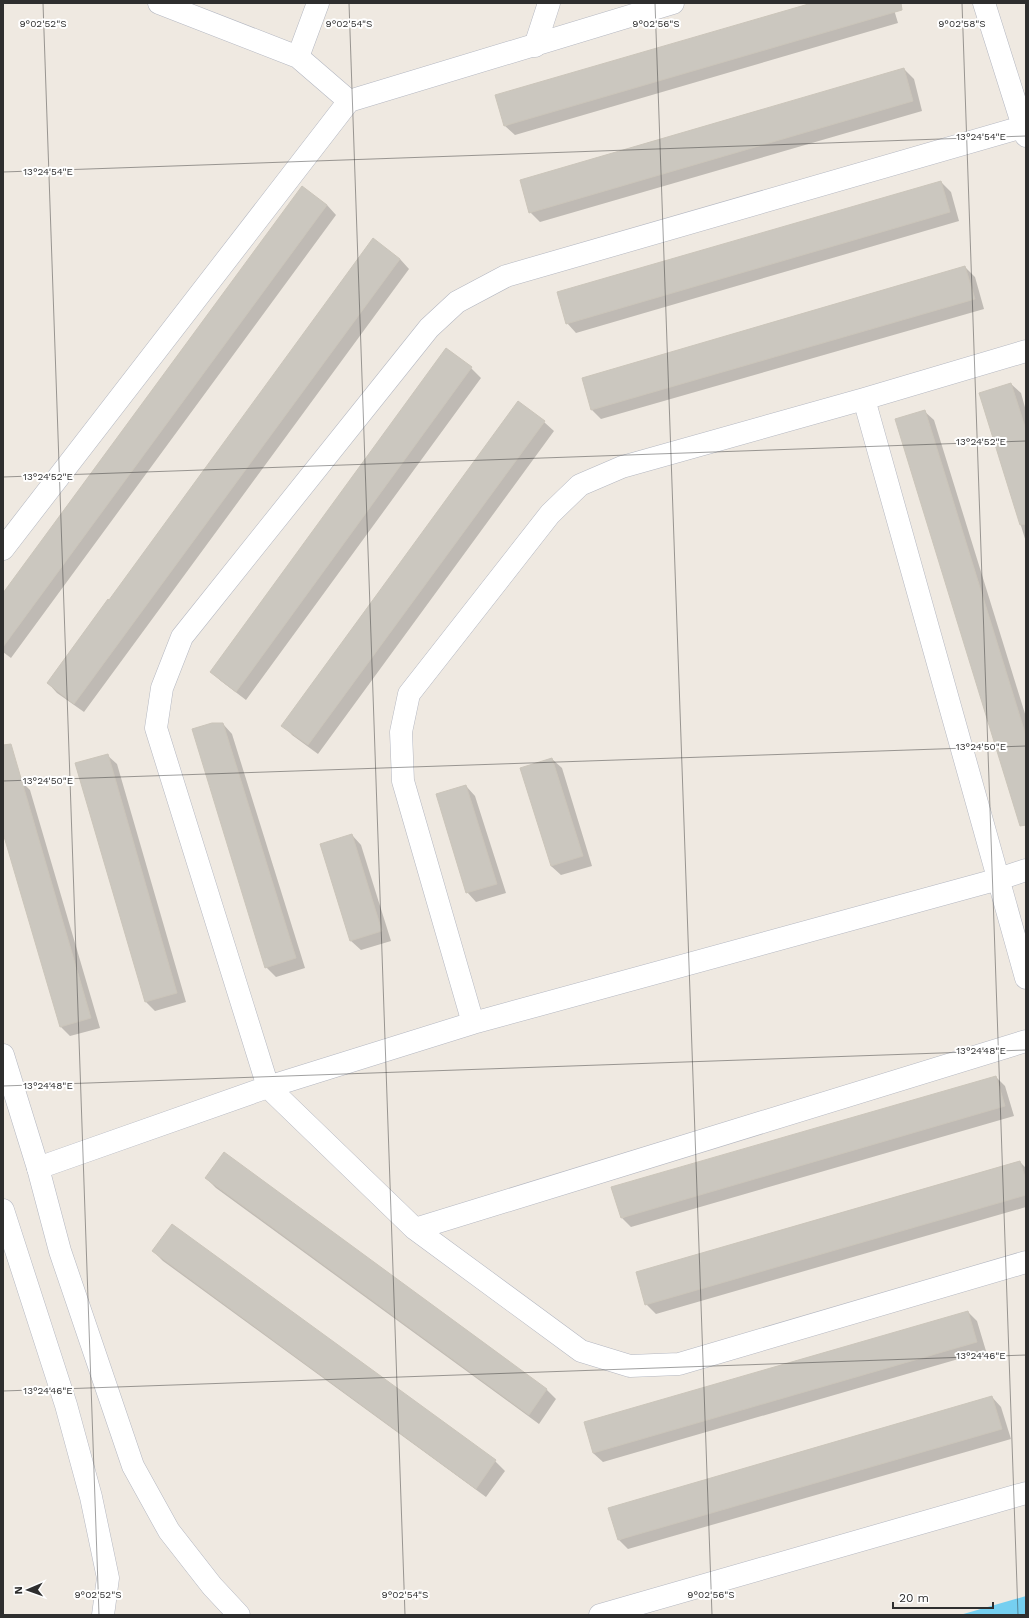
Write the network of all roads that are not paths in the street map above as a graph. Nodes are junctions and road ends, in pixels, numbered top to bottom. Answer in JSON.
{"nodes":[{"id":1,"x":159,"y":3,"type":"edge"},
{"id":2,"x":318,"y":3,"type":"edge"},
{"id":3,"x":549,"y":3,"type":"edge"},
{"id":4,"x":673,"y":3,"type":"edge"},
{"id":5,"x":984,"y":3,"type":"edge"},
{"id":6,"x":535,"y":46,"type":"junction"},
{"id":7,"x":298,"y":57,"type":"junction"},
{"id":8,"x":349,"y":101,"type":"junction"},
{"id":9,"x":1025,"y":130,"type":"edge"},
{"id":10,"x":1026,"y":351,"type":"edge"},
{"id":11,"x":864,"y":399,"type":"junction"},
{"id":12,"x":3,"y":549,"type":"edge"},
{"id":13,"x":1026,"y":870,"type":"edge"},
{"id":14,"x":999,"y":879,"type":"junction"},
{"id":15,"x":1026,"y":978,"type":"edge"},
{"id":16,"x":473,"y":1023,"type":"junction"},
{"id":17,"x":1026,"y":1041,"type":"edge"},
{"id":18,"x":3,"y":1055,"type":"edge"},
{"id":19,"x":268,"y":1087,"type":"junction"},
{"id":20,"x":38,"y":1168,"type":"junction"},
{"id":21,"x":3,"y":1210,"type":"edge"},
{"id":22,"x":415,"y":1229,"type":"junction"},
{"id":23,"x":1026,"y":1262,"type":"edge"},
{"id":24,"x":1026,"y":1493,"type":"edge"},
{"id":25,"x":103,"y":1615,"type":"edge"},
{"id":26,"x":239,"y":1615,"type":"edge"},
{"id":27,"x":600,"y":1615,"type":"edge"}],
"edges":[{"from":1,"to":7,"type":"street"},
{"from":2,"to":7,"type":"street"},
{"from":3,"to":6,"type":"street"},
{"from":4,"to":6,"type":"street"},
{"from":5,"to":9,"type":"street"},
{"from":6,"to":8,"type":"street"},
{"from":7,"to":8,"type":"street"},
{"from":8,"to":12,"type":"street"},
{"from":9,"to":19,"type":"street"},
{"from":10,"to":11,"type":"street"},
{"from":11,"to":14,"type":"street"},
{"from":11,"to":16,"type":"street"},
{"from":13,"to":14,"type":"street"},
{"from":14,"to":15,"type":"street"},
{"from":14,"to":16,"type":"street"},
{"from":16,"to":19,"type":"street"},
{"from":17,"to":22,"type":"street"},
{"from":18,"to":20,"type":"street"},
{"from":19,"to":20,"type":"street"},
{"from":19,"to":22,"type":"street"},
{"from":20,"to":26,"type":"street"},
{"from":21,"to":25,"type":"street"},
{"from":22,"to":23,"type":"street"},
{"from":24,"to":27,"type":"street"}]}
